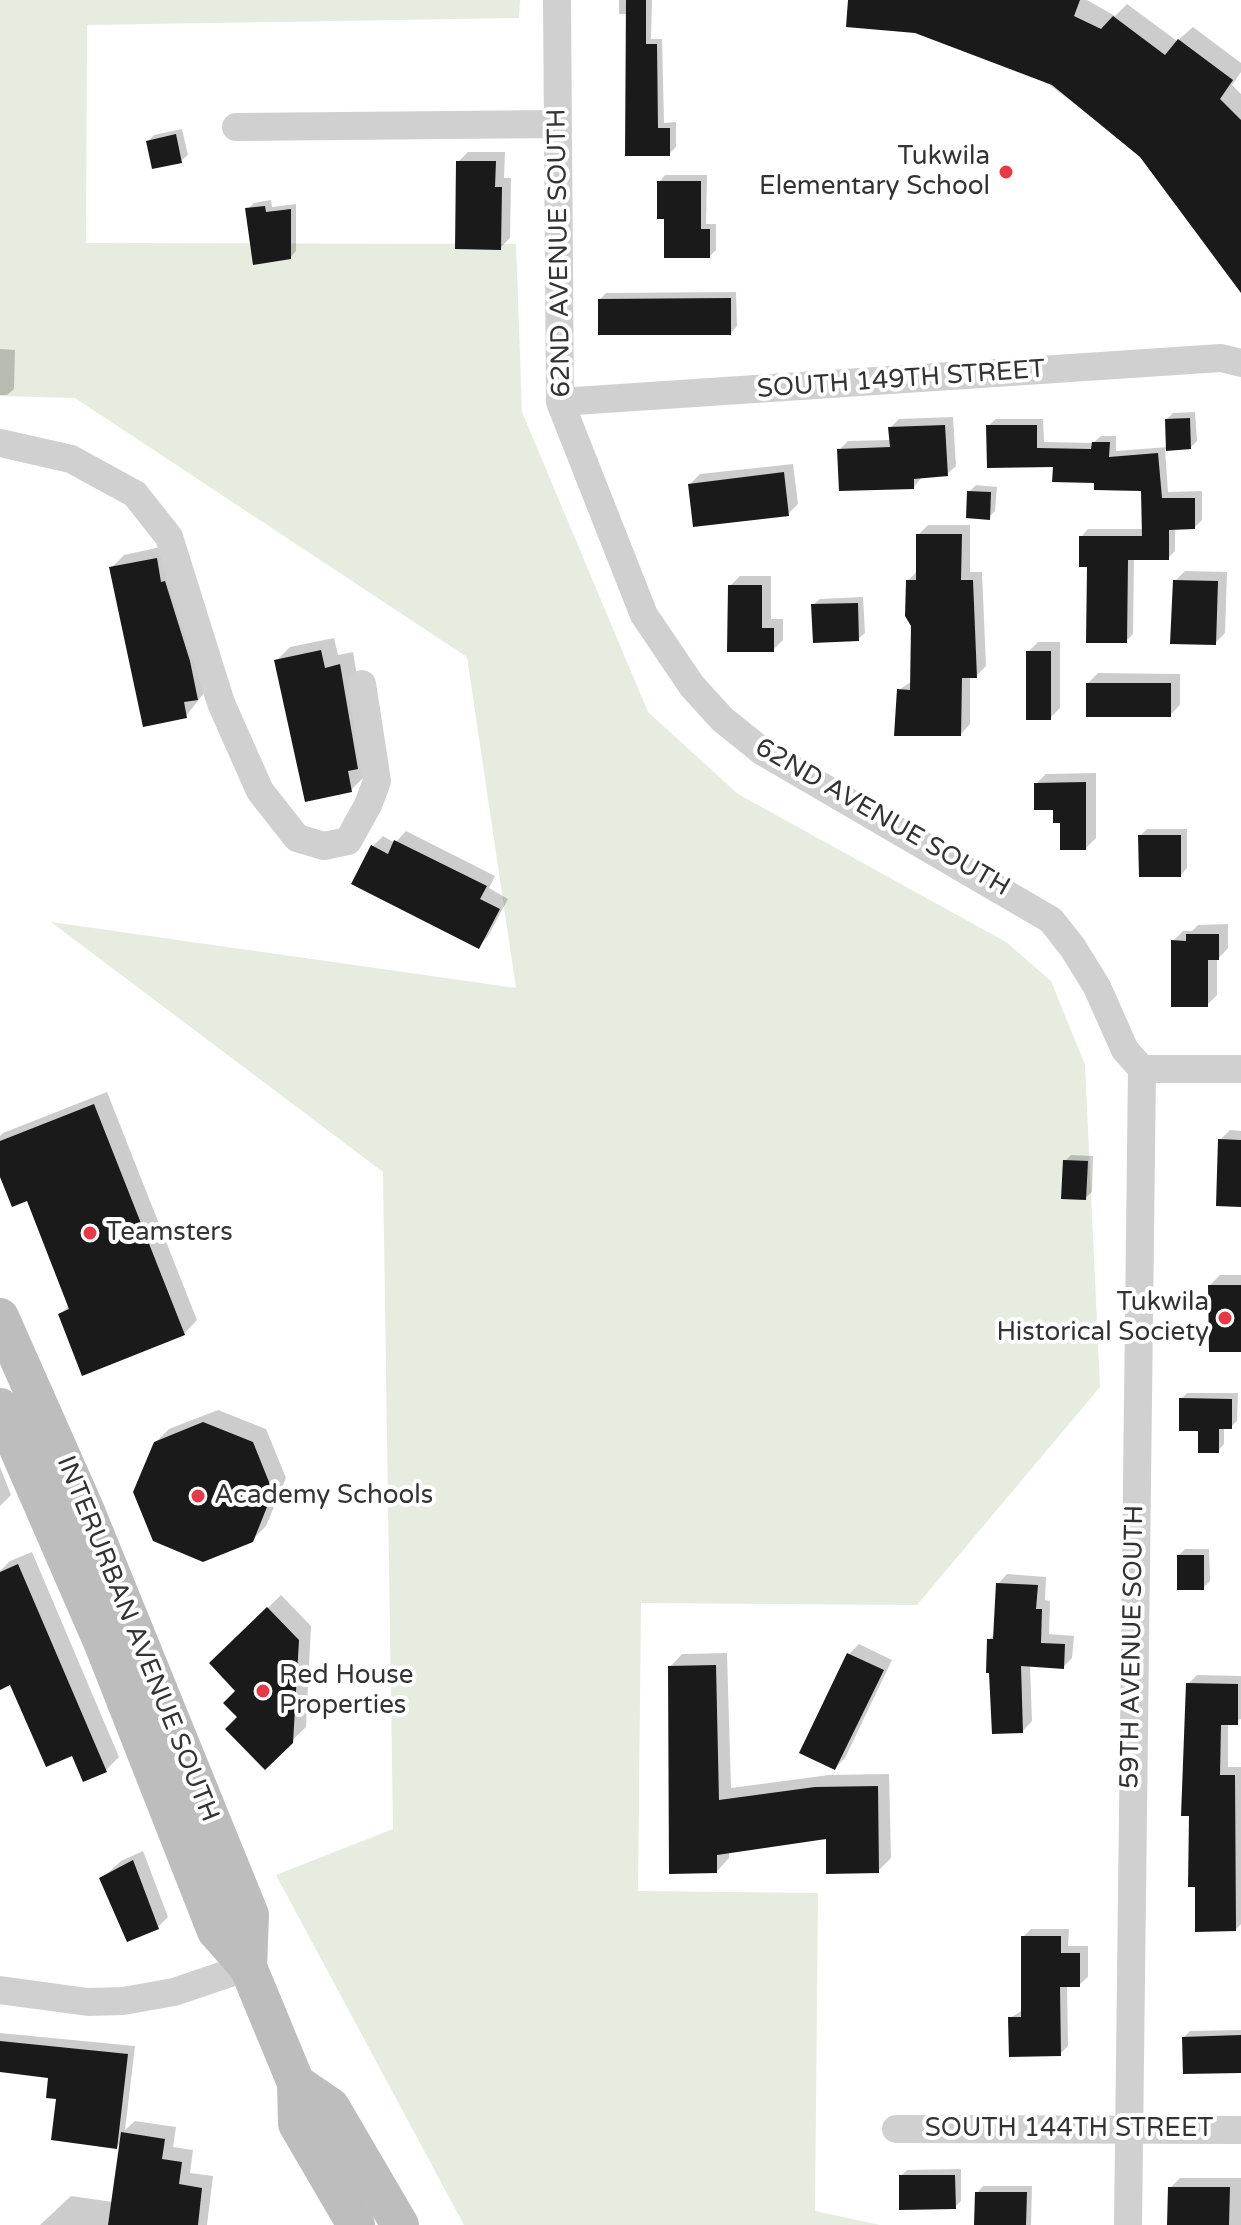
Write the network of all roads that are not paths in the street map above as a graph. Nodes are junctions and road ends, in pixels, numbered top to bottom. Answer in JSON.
{"nodes":[{"id":1,"x":557,"y":0,"type":"edge"},
{"id":2,"x":557,"y":124,"type":"junction"},
{"id":3,"x":236,"y":127,"type":"dead end"},
{"id":4,"x":1241,"y":363,"type":"edge"},
{"id":5,"x":560,"y":402,"type":"junction"},
{"id":6,"x":0,"y":443,"type":"edge"},
{"id":7,"x":362,"y":684,"type":"dead end"},
{"id":8,"x":1142,"y":1069,"type":"junction"},
{"id":9,"x":1241,"y":1069,"type":"edge"},
{"id":10,"x":0,"y":1317,"type":"edge"},
{"id":11,"x":0,"y":1407,"type":"edge"},
{"id":12,"x":248,"y":1967,"type":"junction"},
{"id":13,"x":0,"y":1990,"type":"edge"},
{"id":14,"x":296,"y":2083,"type":"junction"},
{"id":15,"x":896,"y":2129,"type":"dead end"},
{"id":16,"x":1127,"y":2130,"type":"junction"},
{"id":17,"x":1241,"y":2130,"type":"edge"},
{"id":18,"x":356,"y":2225,"type":"edge"},
{"id":19,"x":400,"y":2225,"type":"edge"},
{"id":20,"x":1128,"y":2225,"type":"edge"}],
"edges":[{"from":1,"to":2,"type":"street","name":"62ND AVENUE SOUTH"},
{"from":2,"to":3,"type":"street"},
{"from":2,"to":5,"type":"street","name":"62ND AVENUE SOUTH"},
{"from":4,"to":5,"type":"street","name":"SOUTH 149TH STREET"},
{"from":5,"to":8,"type":"street","name":"62ND AVENUE SOUTH"},
{"from":6,"to":7,"type":"street"},
{"from":8,"to":9,"type":"street"},
{"from":8,"to":16,"type":"street","name":"59TH AVENUE SOUTH"},
{"from":10,"to":12,"type":"main road","name":"INTERURBAN AVENUE SOUTH"},
{"from":11,"to":12,"type":"main road","name":"INTERURBAN AVENUE SOUTH"},
{"from":12,"to":13,"type":"street"},
{"from":12,"to":14,"type":"main road","name":"INTERURBAN AVENUE SOUTH"},
{"from":14,"to":18,"type":"main road","name":"INTERURBAN AVENUE SOUTH"},
{"from":14,"to":19,"type":"main road"},
{"from":15,"to":16,"type":"street","name":"SOUTH 144TH STREET"},
{"from":16,"to":17,"type":"street","name":"SOUTH 144TH STREET"},
{"from":16,"to":20,"type":"street","name":"59TH AVENUE SOUTH"}]}
